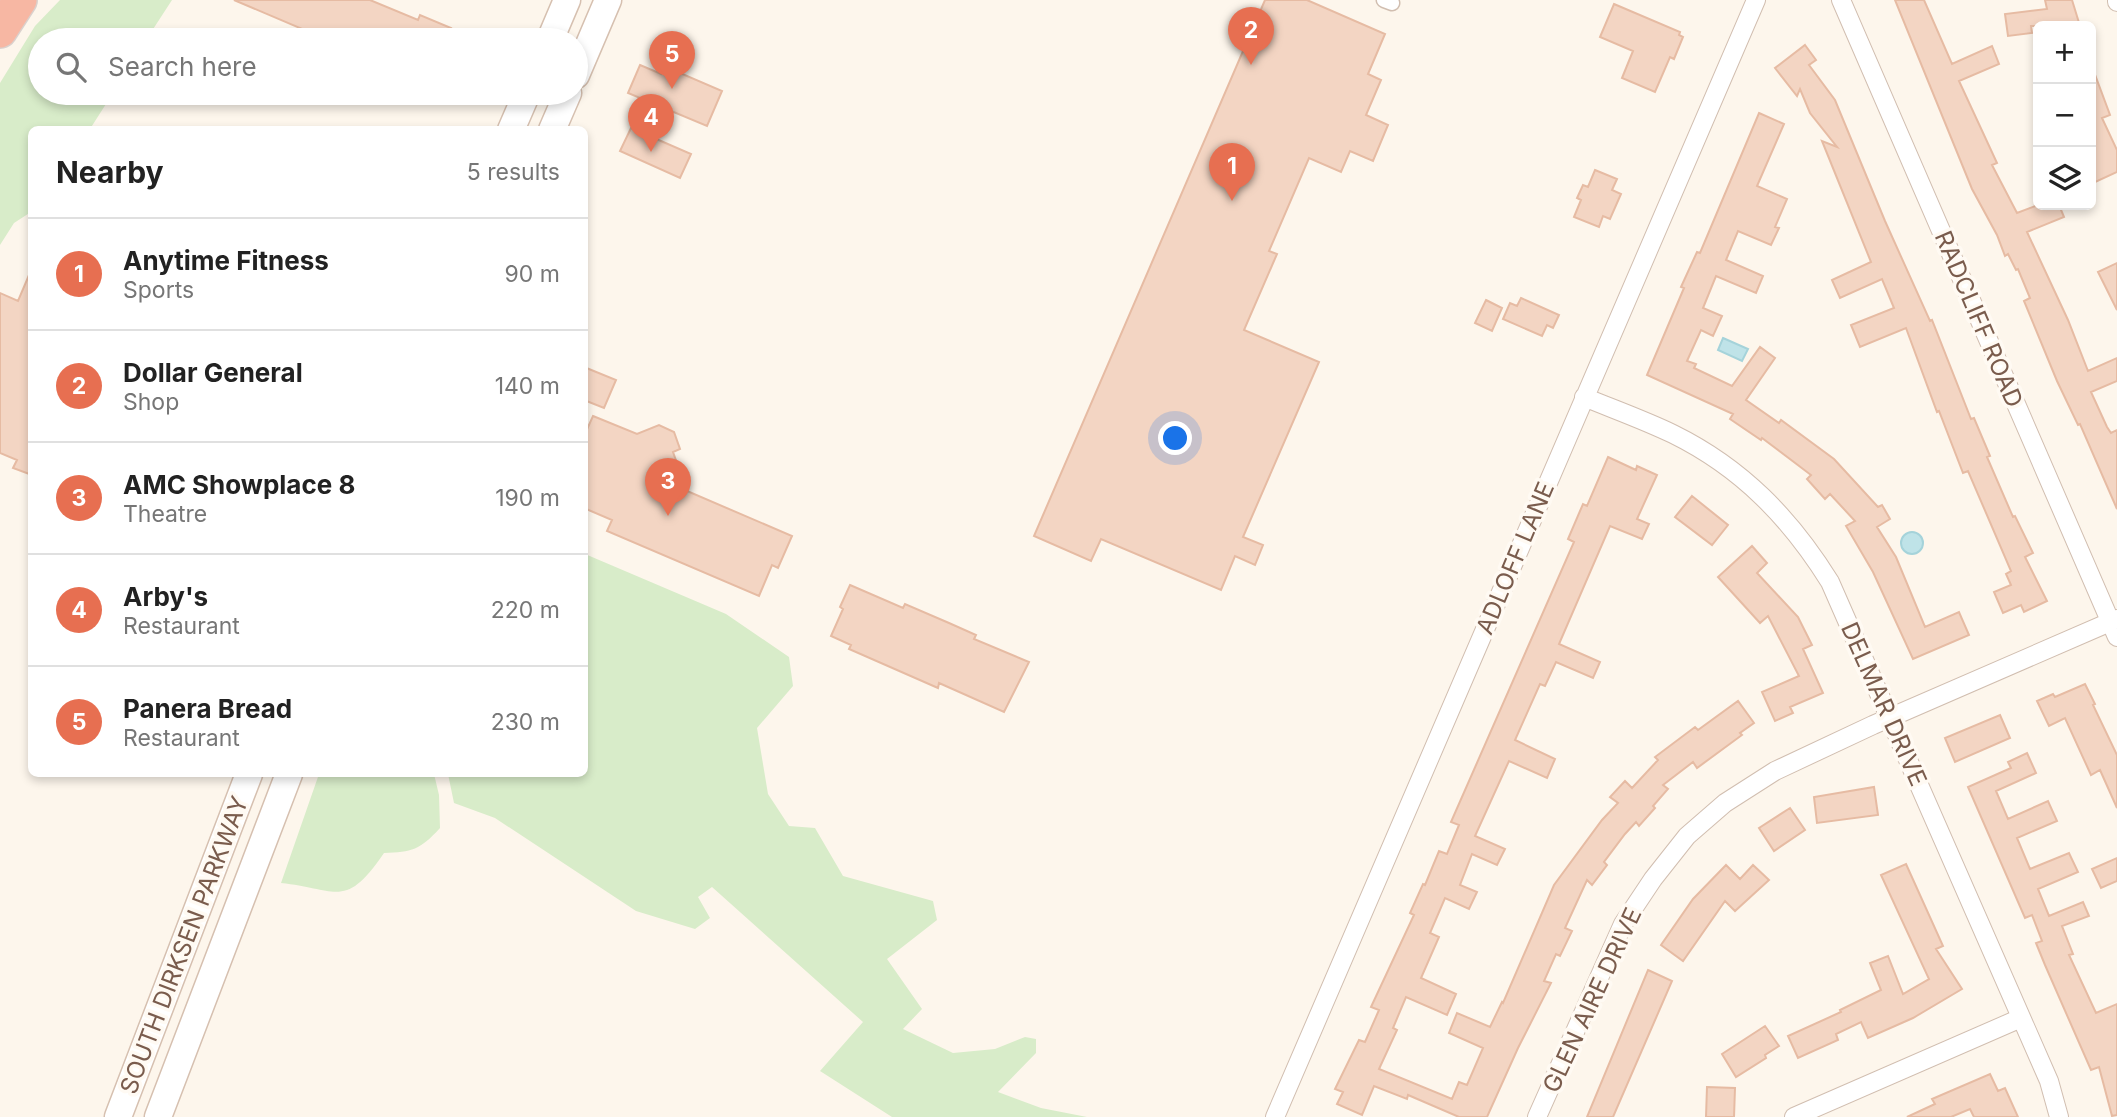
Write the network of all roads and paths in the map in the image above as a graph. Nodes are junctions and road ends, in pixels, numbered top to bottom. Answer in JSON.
{"nodes":[{"id":1,"x":20,"y":0,"type":"edge"},
{"id":2,"x":567,"y":0,"type":"edge"},
{"id":3,"x":608,"y":0,"type":"edge"},
{"id":4,"x":1756,"y":0,"type":"edge"},
{"id":5,"x":1841,"y":0,"type":"edge"},
{"id":6,"x":555,"y":28,"type":"edge"},
{"id":7,"x":0,"y":31,"type":"edge"},
{"id":8,"x":588,"y":47,"type":"edge"},
{"id":9,"x":522,"y":105,"type":"edge"},
{"id":10,"x":563,"y":105,"type":"edge"},
{"id":11,"x":513,"y":126,"type":"edge"},
{"id":12,"x":554,"y":126,"type":"edge"},
{"id":13,"x":1584,"y":397,"type":"junction"},
{"id":14,"x":2115,"y":626,"type":"edge"},
{"id":15,"x":1889,"y":717,"type":"junction"},
{"id":16,"x":248,"y":777,"type":"edge"},
{"id":17,"x":288,"y":777,"type":"edge"},
{"id":18,"x":2021,"y":1018,"type":"junction"},
{"id":19,"x":118,"y":1117,"type":"edge"},
{"id":20,"x":158,"y":1117,"type":"edge"},
{"id":21,"x":1275,"y":1117,"type":"edge"},
{"id":22,"x":1537,"y":1117,"type":"edge"},
{"id":23,"x":1794,"y":1117,"type":"edge"},
{"id":24,"x":2059,"y":1117,"type":"edge"}],
"edges":[{"from":1,"to":7,"type":"highway"},
{"from":2,"to":6,"type":"main road"},
{"from":3,"to":8,"type":"main road"},
{"from":4,"to":13,"type":"street","name":"ADLOFF LANE"},
{"from":5,"to":14,"type":"street","name":"RADCLIFF ROAD"},
{"from":9,"to":11,"type":"main road"},
{"from":10,"to":12,"type":"main road"},
{"from":13,"to":15,"type":"street","name":"DELMAR DRIVE"},
{"from":13,"to":21,"type":"street","name":"ADLOFF LANE"},
{"from":14,"to":15,"type":"street","name":"GLEN AIRE DRIVE"},
{"from":15,"to":18,"type":"street","name":"DELMAR DRIVE"},
{"from":15,"to":22,"type":"street","name":"GLEN AIRE DRIVE"},
{"from":16,"to":19,"type":"main road","name":"SOUTH DIRKSEN PARKWAY"},
{"from":17,"to":20,"type":"main road","name":"SOUTH DIRKSEN PARKWAY"},
{"from":18,"to":23,"type":"street"},
{"from":18,"to":24,"type":"street","name":"DELMAR DRIVE"}]}
